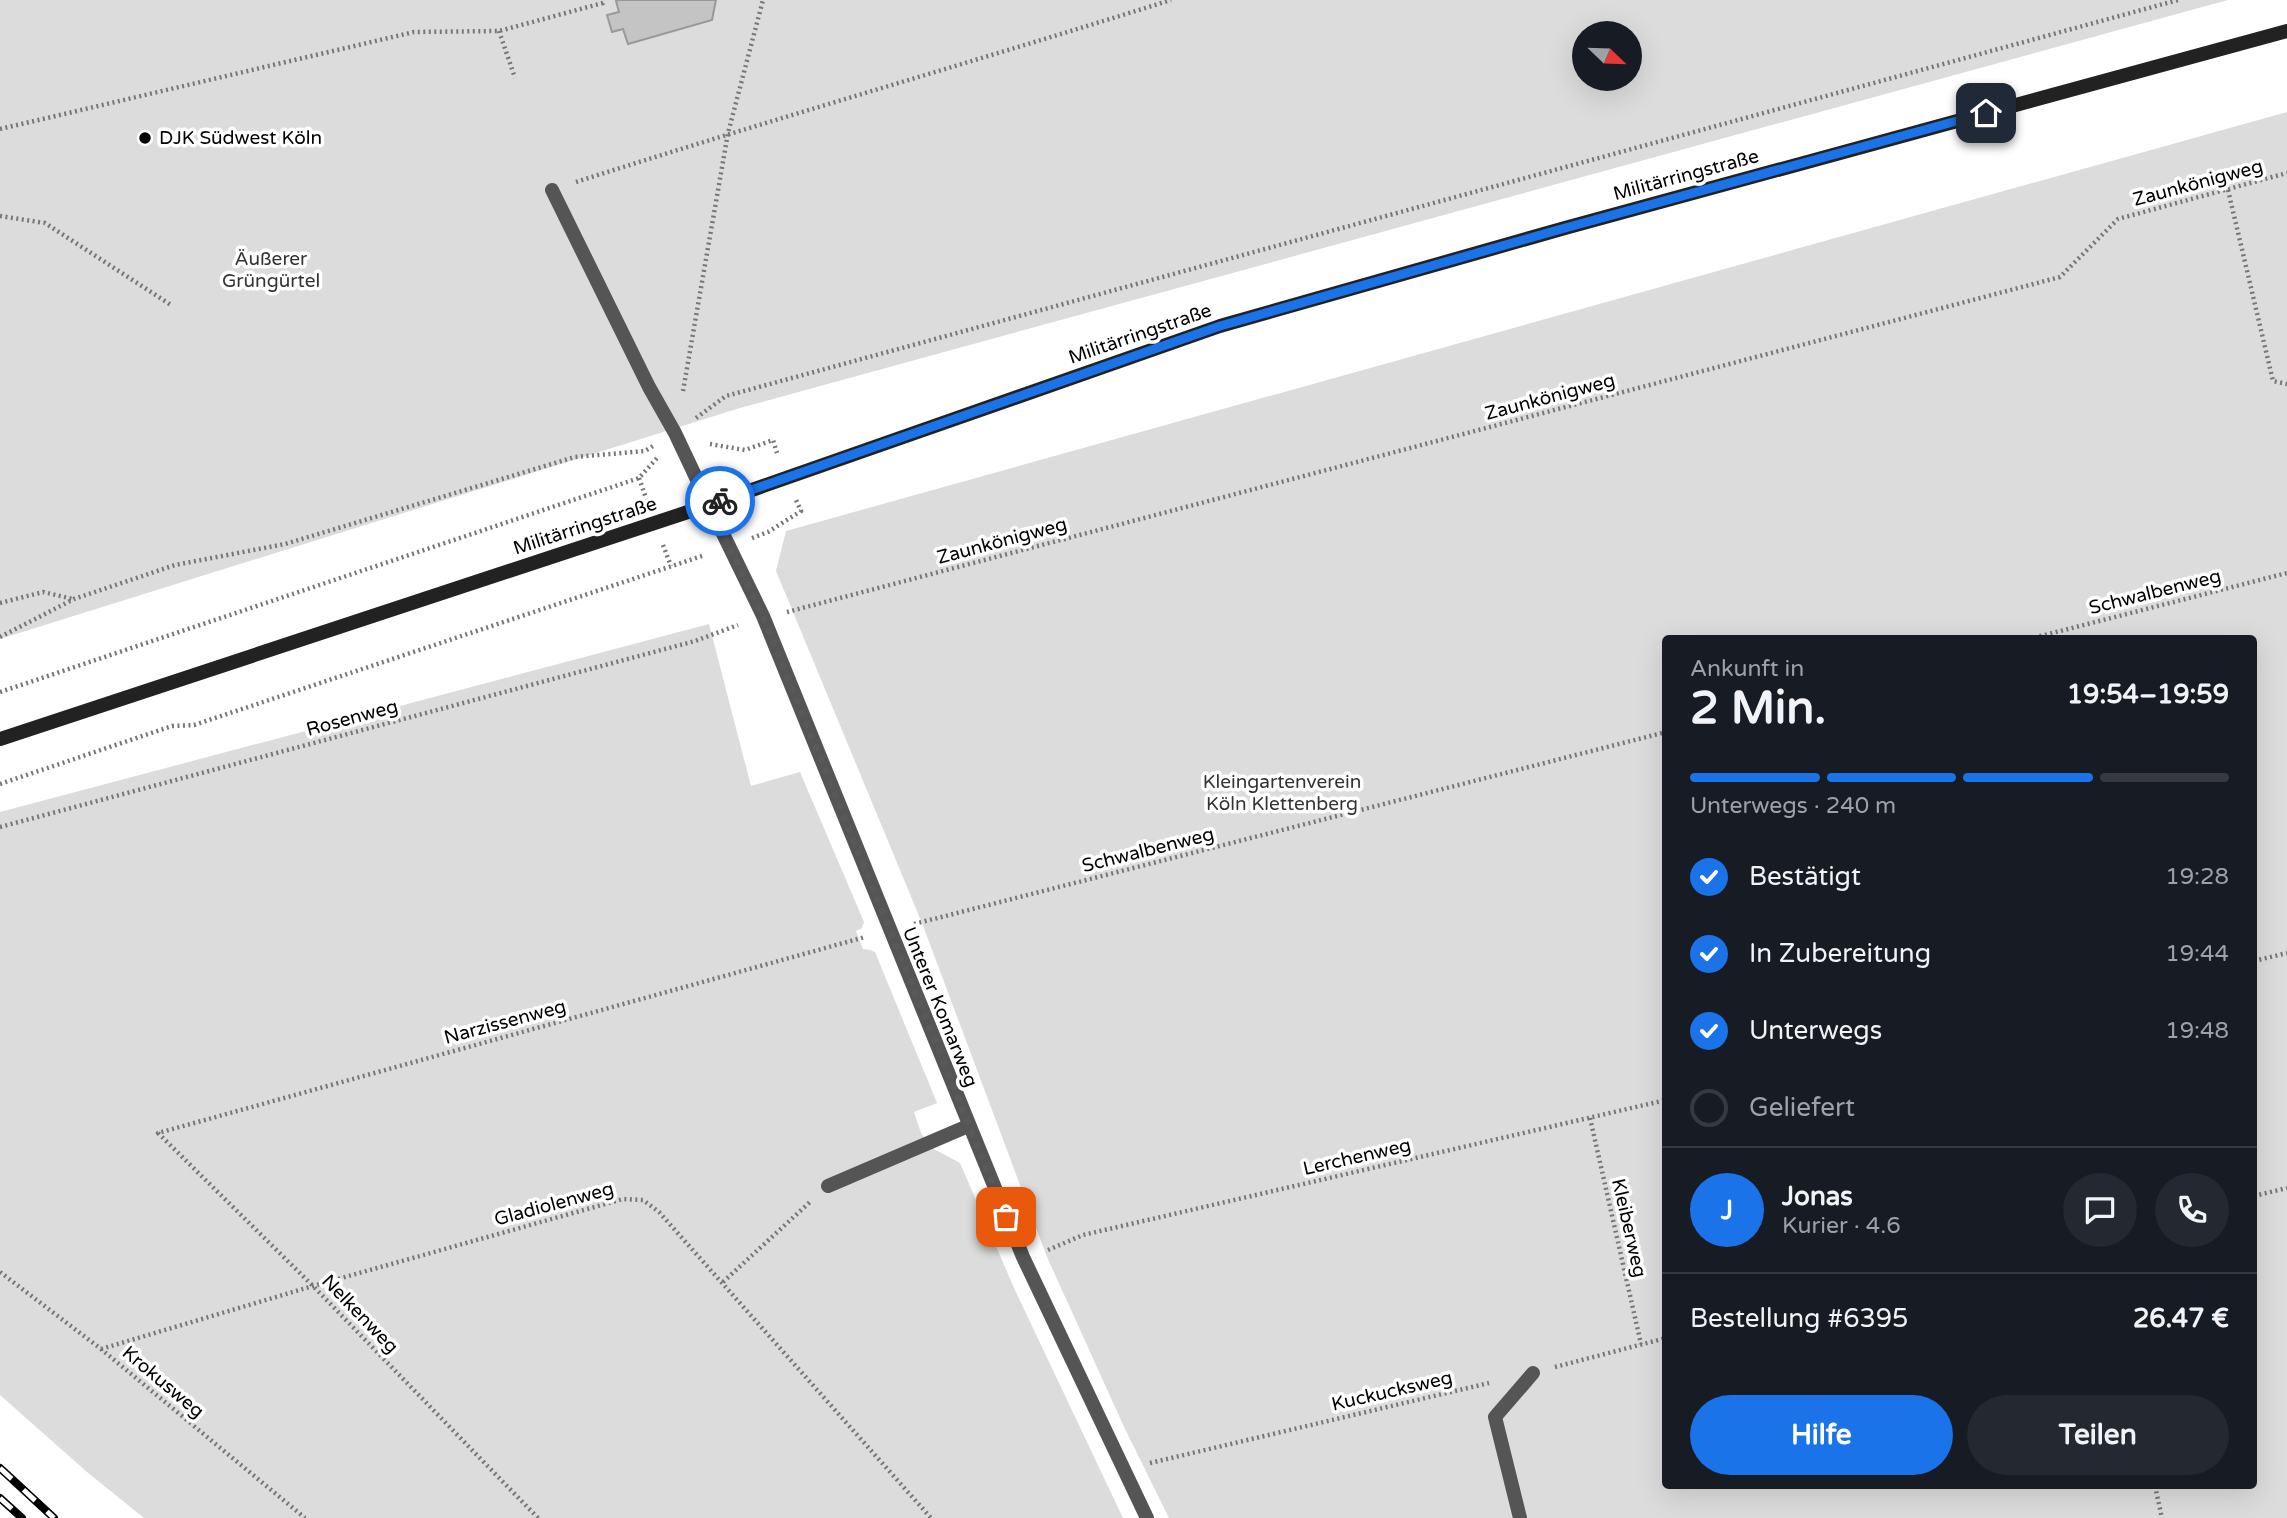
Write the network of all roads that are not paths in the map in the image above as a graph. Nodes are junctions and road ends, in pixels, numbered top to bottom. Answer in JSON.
{"nodes":[{"id":1,"x":2287,"y":31,"type":"edge"},
{"id":2,"x":552,"y":190,"type":"road end"},
{"id":3,"x":709,"y":505,"type":"junction"},
{"id":4,"x":0,"y":740,"type":"edge"},
{"id":5,"x":968,"y":1125,"type":"junction"},
{"id":6,"x":828,"y":1186,"type":"road end"},
{"id":7,"x":1533,"y":1373,"type":"road end"},
{"id":8,"x":1147,"y":1518,"type":"edge"},
{"id":9,"x":1520,"y":1518,"type":"edge"}],
"edges":[{"from":1,"to":3,"type":"main road","name":"Militärringstraße"},
{"from":2,"to":3,"type":"street","name":"Unterer Komarweg"},
{"from":3,"to":4,"type":"main road","name":"Militärringstraße"},
{"from":3,"to":5,"type":"street","name":"Unterer Komarweg"},
{"from":5,"to":6,"type":"street"},
{"from":5,"to":8,"type":"street","name":"Unterer Komarweg"},
{"from":7,"to":9,"type":"street"}]}
